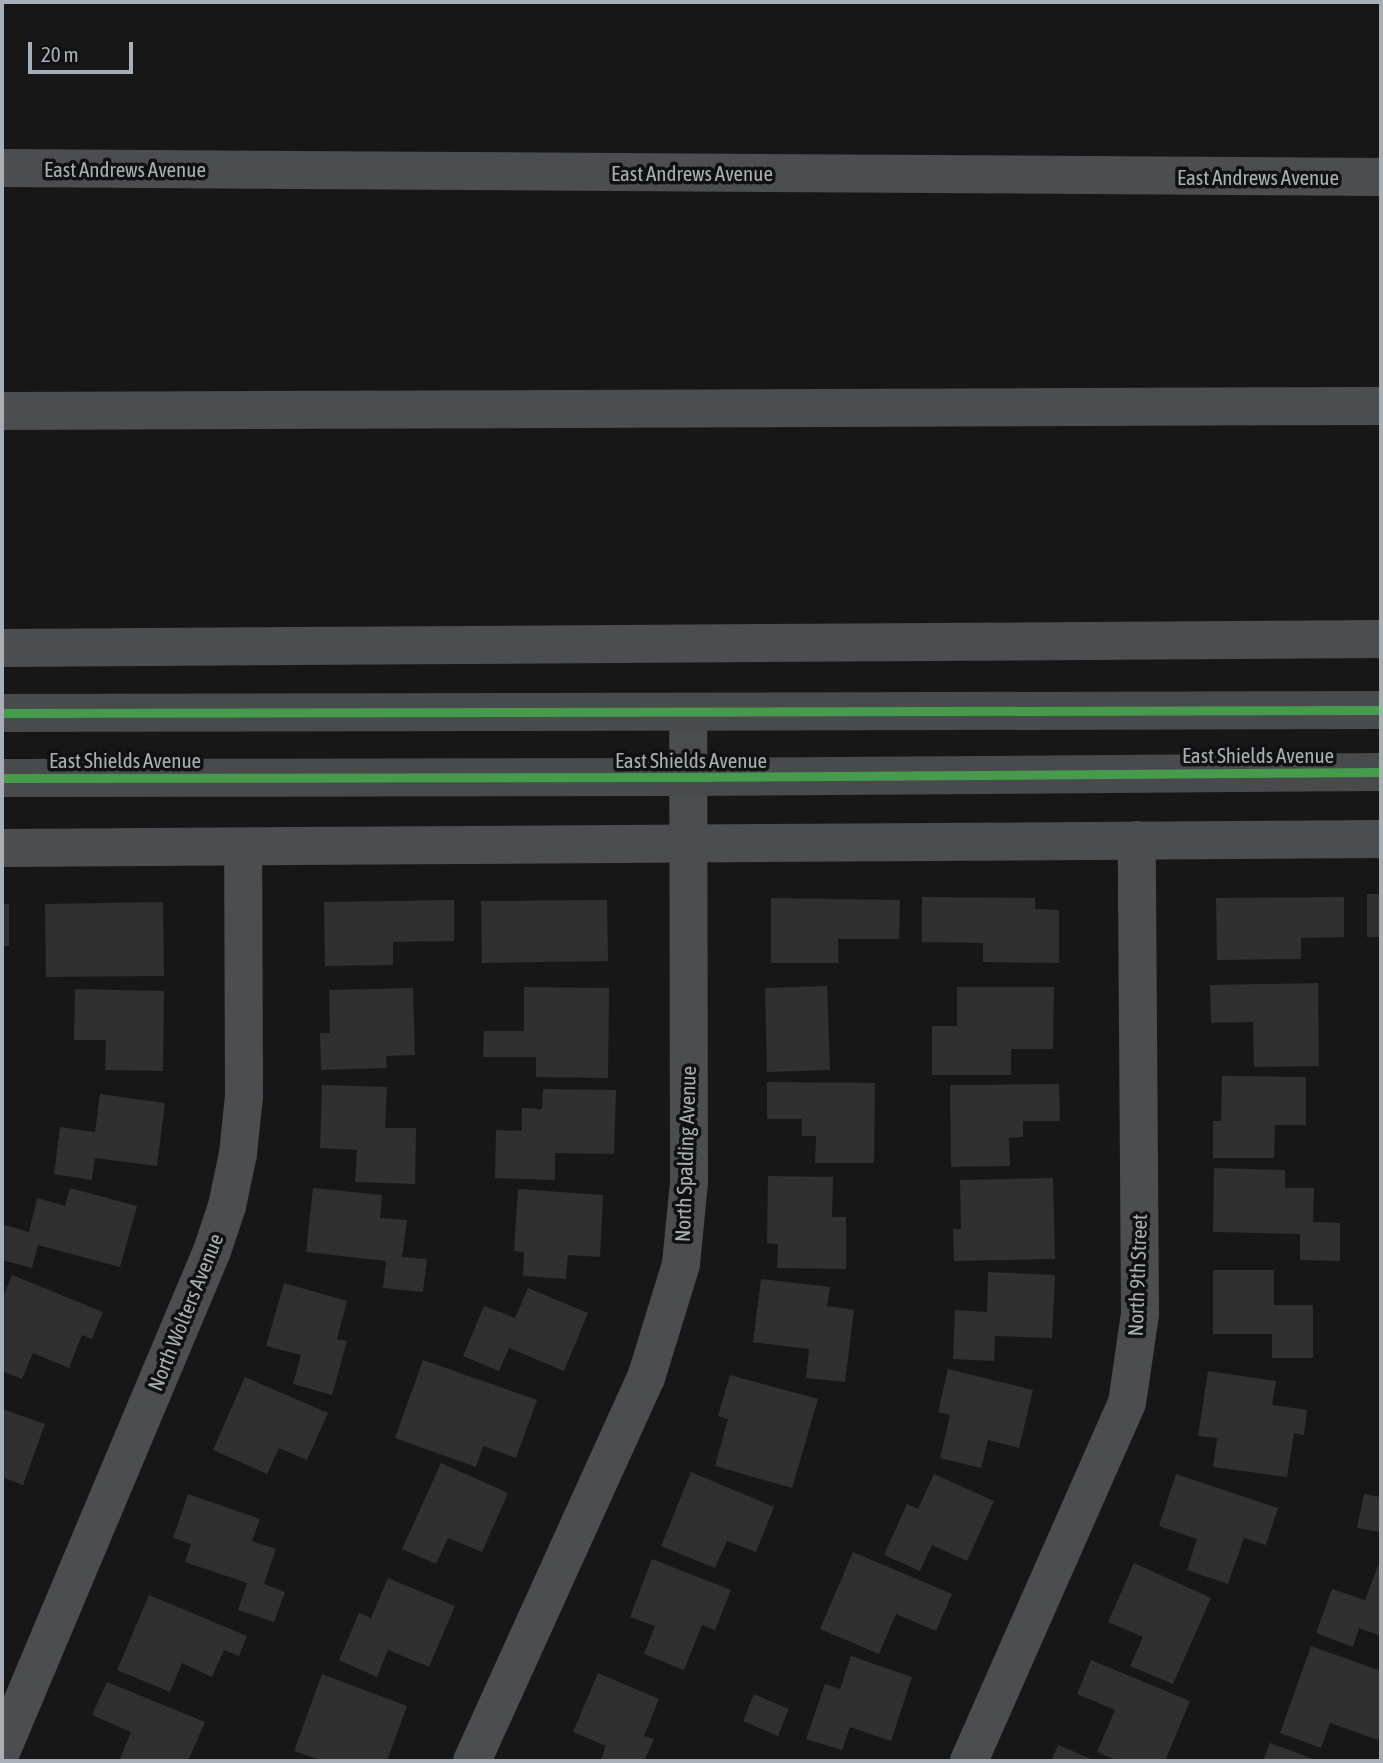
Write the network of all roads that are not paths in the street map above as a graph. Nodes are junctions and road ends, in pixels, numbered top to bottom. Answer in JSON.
{"nodes":[{"id":1,"x":2,"y":168,"type":"edge"},
{"id":2,"x":1381,"y":177,"type":"edge"},
{"id":3,"x":1381,"y":406,"type":"edge"},
{"id":4,"x":2,"y":411,"type":"edge"},
{"id":5,"x":1381,"y":639,"type":"edge"},
{"id":6,"x":2,"y":648,"type":"edge"},
{"id":7,"x":1381,"y":710,"type":"edge"},
{"id":8,"x":2,"y":713,"type":"edge"},
{"id":9,"x":688,"y":713,"type":"junction"},
{"id":10,"x":1381,"y":772,"type":"edge"},
{"id":11,"x":688,"y":777,"type":"junction"},
{"id":12,"x":2,"y":778,"type":"edge"},
{"id":13,"x":1381,"y":839,"type":"edge"},
{"id":14,"x":1137,"y":840,"type":"junction"},
{"id":15,"x":687,"y":845,"type":"junction"},
{"id":16,"x":243,"y":847,"type":"junction"},
{"id":17,"x":2,"y":848,"type":"edge"},
{"id":18,"x":2,"y":1750,"type":"edge"},
{"id":19,"x":472,"y":1761,"type":"edge"},
{"id":20,"x":969,"y":1761,"type":"edge"}],
"edges":[{"from":1,"to":2,"type":"street","name":"East Andrews Avenue"},
{"from":3,"to":4,"type":"street"},
{"from":5,"to":6,"type":"street"},
{"from":7,"to":9,"type":"main road"},
{"from":8,"to":9,"type":"main road"},
{"from":9,"to":11,"type":"street","name":"North Spalding Avenue"},
{"from":10,"to":11,"type":"main road","name":"East Shields Avenue"},
{"from":11,"to":12,"type":"main road","name":"East Shields Avenue"},
{"from":11,"to":15,"type":"street","name":"North Spalding Avenue"},
{"from":13,"to":14,"type":"street"},
{"from":14,"to":15,"type":"street"},
{"from":14,"to":20,"type":"street","name":"North 9th Street"},
{"from":15,"to":16,"type":"street"},
{"from":15,"to":19,"type":"street","name":"North Spalding Avenue"},
{"from":16,"to":17,"type":"street"},
{"from":16,"to":18,"type":"street","name":"North Wolters Avenue"}]}
